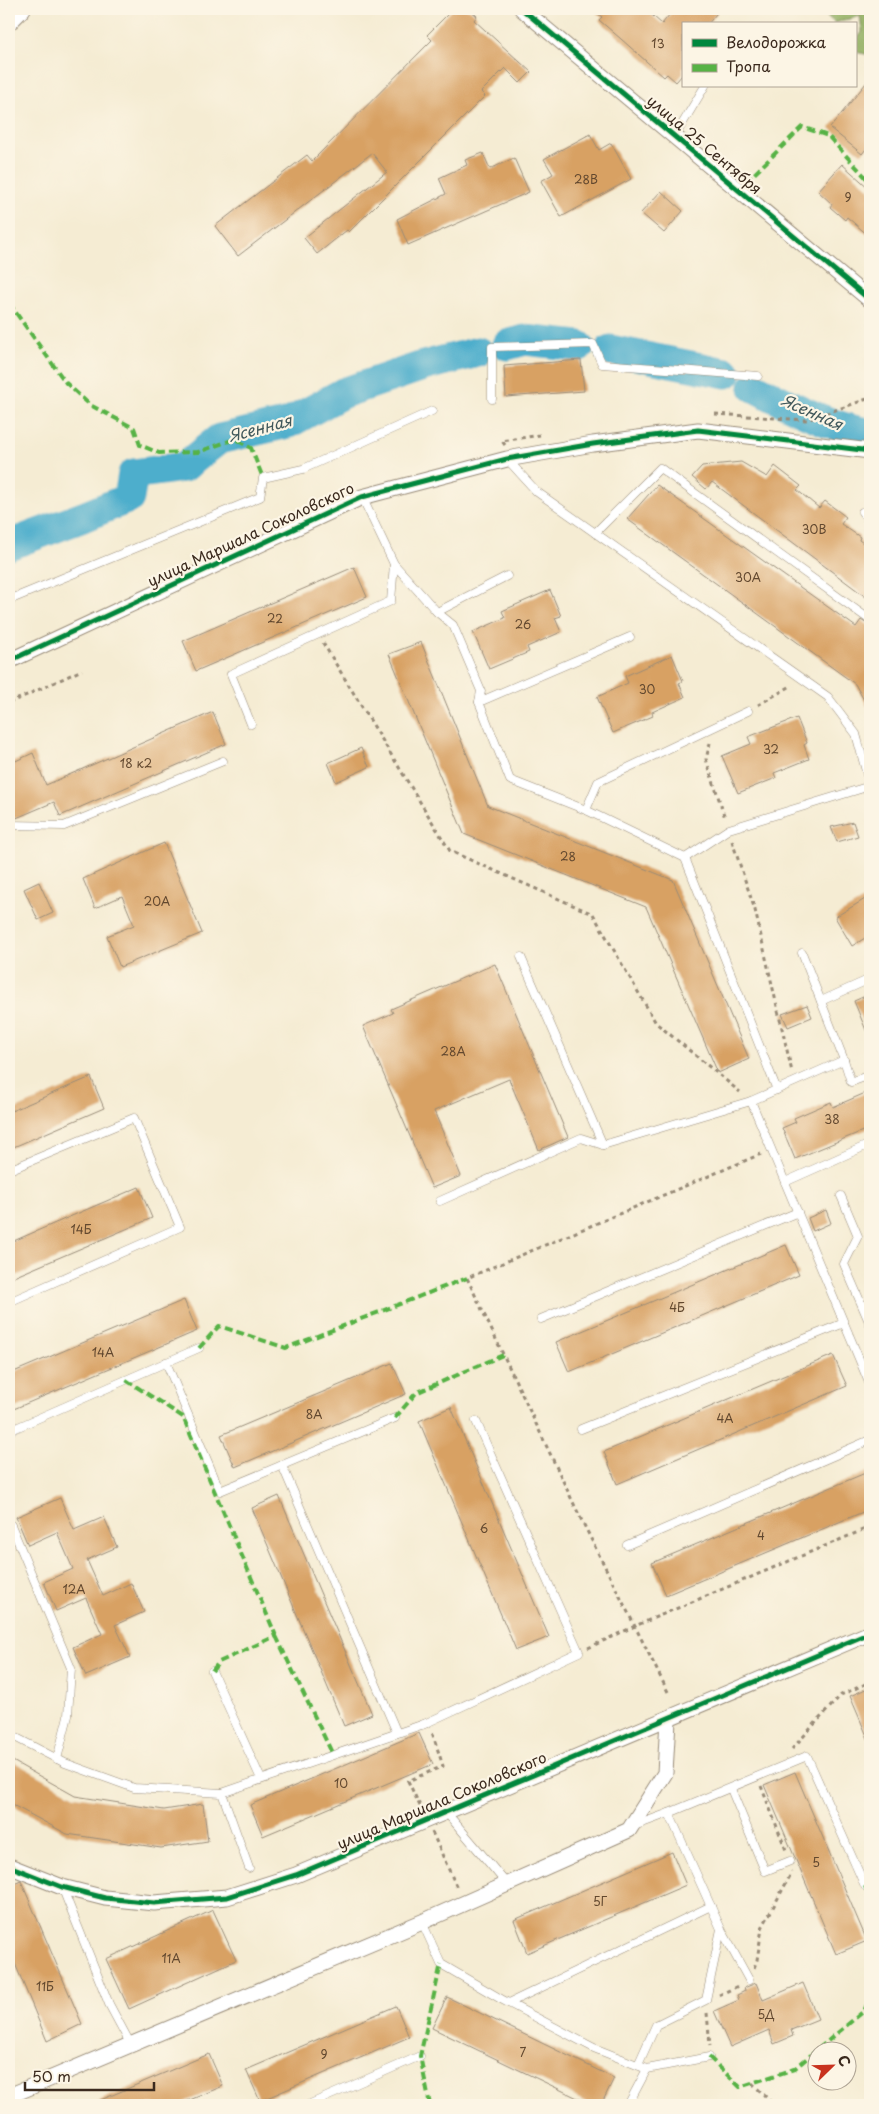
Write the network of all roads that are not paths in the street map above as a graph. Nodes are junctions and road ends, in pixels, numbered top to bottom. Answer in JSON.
{"nodes":[{"id":1,"x":23,"y":9,"type":"edge"},
{"id":2,"x":522,"y":9,"type":"edge"},
{"id":3,"x":9,"y":23,"type":"edge"},
{"id":4,"x":704,"y":88,"type":"edge"},
{"id":5,"x":675,"y":136,"type":"junction"},
{"id":6,"x":870,"y":300,"type":"edge"},
{"id":7,"x":758,"y":376,"type":"dead end"},
{"id":8,"x":492,"y":399,"type":"dead end"},
{"id":9,"x":432,"y":411,"type":"dead end"},
{"id":10,"x":870,"y":451,"type":"edge"},
{"id":11,"x":507,"y":459,"type":"junction"},
{"id":12,"x":362,"y":498,"type":"junction"},
{"id":13,"x":862,"y":512,"type":"dead end"},
{"id":14,"x":870,"y":522,"type":"edge"},
{"id":15,"x":595,"y":533,"type":"junction"},
{"id":16,"x":394,"y":564,"type":"junction"},
{"id":17,"x":507,"y":576,"type":"dead end"},
{"id":18,"x":9,"y":600,"type":"edge"},
{"id":19,"x":437,"y":612,"type":"junction"},
{"id":20,"x":870,"y":620,"type":"edge"},
{"id":21,"x":630,"y":637,"type":"dead end"},
{"id":22,"x":9,"y":661,"type":"edge"},
{"id":23,"x":479,"y":702,"type":"junction"},
{"id":24,"x":748,"y":711,"type":"road end"},
{"id":25,"x":251,"y":724,"type":"dead end"},
{"id":26,"x":223,"y":761,"type":"dead end"},
{"id":27,"x":870,"y":786,"type":"edge"},
{"id":28,"x":586,"y":810,"type":"junction"},
{"id":29,"x":9,"y":824,"type":"edge"},
{"id":30,"x":685,"y":858,"type":"junction"},
{"id":31,"x":802,"y":954,"type":"dead end"},
{"id":32,"x":521,"y":957,"type":"dead end"},
{"id":33,"x":870,"y":979,"type":"edge"},
{"id":34,"x":821,"y":1001,"type":"junction"},
{"id":35,"x":844,"y":1060,"type":"junction"},
{"id":36,"x":870,"y":1075,"type":"edge"},
{"id":37,"x":777,"y":1090,"type":"junction"},
{"id":38,"x":751,"y":1101,"type":"junction"},
{"id":39,"x":603,"y":1144,"type":"junction"},
{"id":40,"x":870,"y":1144,"type":"edge"},
{"id":41,"x":9,"y":1170,"type":"edge"},
{"id":42,"x":785,"y":1182,"type":"junction"},
{"id":43,"x":841,"y":1196,"type":"dead end"},
{"id":44,"x":440,"y":1201,"type":"dead end"},
{"id":45,"x":798,"y":1212,"type":"junction"},
{"id":46,"x":9,"y":1302,"type":"edge"},
{"id":47,"x":541,"y":1319,"type":"dead end"},
{"id":48,"x":844,"y":1323,"type":"junction"},
{"id":49,"x":870,"y":1324,"type":"edge"},
{"id":50,"x":199,"y":1348,"type":"dead end"},
{"id":51,"x":166,"y":1362,"type":"junction"},
{"id":52,"x":870,"y":1385,"type":"edge"},
{"id":53,"x":395,"y":1418,"type":"dead end"},
{"id":54,"x":476,"y":1421,"type":"dead end"},
{"id":55,"x":581,"y":1429,"type":"dead end"},
{"id":56,"x":9,"y":1431,"type":"edge"},
{"id":57,"x":870,"y":1440,"type":"edge"},
{"id":58,"x":282,"y":1465,"type":"junction"},
{"id":59,"x":11,"y":1525,"type":"dead end"},
{"id":60,"x":627,"y":1545,"type":"dead end"},
{"id":61,"x":870,"y":1633,"type":"edge"},
{"id":62,"x":212,"y":1671,"type":"dead end"},
{"id":63,"x":668,"y":1720,"type":"junction"},
{"id":64,"x":397,"y":1733,"type":"junction"},
{"id":65,"x":9,"y":1734,"type":"edge"},
{"id":66,"x":57,"y":1759,"type":"junction"},
{"id":67,"x":262,"y":1779,"type":"junction"},
{"id":68,"x":731,"y":1789,"type":"junction"},
{"id":69,"x":222,"y":1793,"type":"junction"},
{"id":70,"x":446,"y":1812,"type":"junction"},
{"id":71,"x":670,"y":1813,"type":"junction"},
{"id":72,"x":632,"y":1826,"type":"junction"},
{"id":73,"x":790,"y":1861,"type":"road end"},
{"id":74,"x":9,"y":1866,"type":"edge"},
{"id":75,"x":249,"y":1868,"type":"dead end"},
{"id":76,"x":506,"y":1883,"type":"junction"},
{"id":77,"x":865,"y":1886,"type":"dead end"},
{"id":78,"x":62,"y":1887,"type":"junction"},
{"id":79,"x":711,"y":1906,"type":"junction"},
{"id":80,"x":422,"y":1922,"type":"junction"},
{"id":81,"x":721,"y":1929,"type":"junction"},
{"id":82,"x":749,"y":1980,"type":"road end"},
{"id":83,"x":509,"y":2003,"type":"junction"},
{"id":84,"x":131,"y":2044,"type":"junction"},
{"id":85,"x":420,"y":2056,"type":"dead end"},
{"id":86,"x":709,"y":2057,"type":"road end"},
{"id":87,"x":638,"y":2066,"type":"junction"},
{"id":88,"x":647,"y":2069,"type":"junction"},
{"id":89,"x":9,"y":2096,"type":"edge"},
{"id":90,"x":308,"y":2105,"type":"edge"},
{"id":91,"x":628,"y":2105,"type":"edge"}],
"edges":[{"from":1,"to":3,"type":"street"},
{"from":2,"to":5,"type":"street","name":"улица 25 Сентября"},
{"from":4,"to":5,"type":"lane"},
{"from":5,"to":6,"type":"street","name":"улица 25 Сентября"},
{"from":7,"to":8,"type":"lane"},
{"from":9,"to":18,"type":"lane"},
{"from":10,"to":11,"type":"street","name":"улица Маршала Соколовского"},
{"from":11,"to":12,"type":"street","name":"улица Маршала Соколовского"},
{"from":11,"to":15,"type":"lane"},
{"from":12,"to":16,"type":"lane"},
{"from":12,"to":22,"type":"street","name":"улица Маршала Соколовского"},
{"from":13,"to":14,"type":"lane"},
{"from":15,"to":20,"type":"lane"},
{"from":15,"to":27,"type":"lane"},
{"from":16,"to":19,"type":"lane"},
{"from":16,"to":25,"type":"lane"},
{"from":17,"to":19,"type":"lane"},
{"from":19,"to":23,"type":"lane"},
{"from":21,"to":23,"type":"lane"},
{"from":23,"to":28,"type":"lane"},
{"from":24,"to":28,"type":"lane"},
{"from":26,"to":29,"type":"lane"},
{"from":27,"to":30,"type":"lane"},
{"from":28,"to":30,"type":"lane"},
{"from":30,"to":37,"type":"lane"},
{"from":31,"to":34,"type":"lane"},
{"from":32,"to":39,"type":"lane"},
{"from":33,"to":34,"type":"lane"},
{"from":34,"to":35,"type":"lane"},
{"from":35,"to":36,"type":"lane"},
{"from":35,"to":37,"type":"lane"},
{"from":37,"to":38,"type":"lane"},
{"from":38,"to":39,"type":"lane"},
{"from":38,"to":42,"type":"lane"},
{"from":39,"to":44,"type":"lane"},
{"from":40,"to":42,"type":"lane"},
{"from":41,"to":46,"type":"lane"},
{"from":42,"to":45,"type":"lane"},
{"from":43,"to":49,"type":"lane"},
{"from":45,"to":47,"type":"lane"},
{"from":45,"to":48,"type":"lane"},
{"from":48,"to":52,"type":"lane"},
{"from":48,"to":55,"type":"lane"},
{"from":50,"to":51,"type":"lane"},
{"from":51,"to":56,"type":"lane"},
{"from":51,"to":58,"type":"lane"},
{"from":53,"to":58,"type":"lane"},
{"from":54,"to":64,"type":"lane"},
{"from":57,"to":60,"type":"lane"},
{"from":58,"to":64,"type":"lane"},
{"from":59,"to":66,"type":"lane"},
{"from":61,"to":63,"type":"street","name":"улица Маршала Соколовского"},
{"from":62,"to":67,"type":"lane"},
{"from":63,"to":70,"type":"street","name":"улица Маршала Соколовского"},
{"from":63,"to":72,"type":"street"},
{"from":64,"to":67,"type":"lane"},
{"from":65,"to":66,"type":"lane"},
{"from":66,"to":69,"type":"lane"},
{"from":67,"to":69,"type":"lane"},
{"from":68,"to":71,"type":"lane"},
{"from":68,"to":73,"type":"lane"},
{"from":68,"to":77,"type":"lane"},
{"from":69,"to":75,"type":"lane"},
{"from":70,"to":76,"type":"lane"},
{"from":70,"to":78,"type":"street","name":"улица Маршала Соколовского"},
{"from":71,"to":72,"type":"lane"},
{"from":71,"to":79,"type":"lane"},
{"from":72,"to":76,"type":"street"},
{"from":74,"to":78,"type":"street","name":"улица Маршала Соколовского"},
{"from":76,"to":80,"type":"street"},
{"from":78,"to":84,"type":"lane"},
{"from":79,"to":81,"type":"lane"},
{"from":79,"to":83,"type":"lane"},
{"from":80,"to":83,"type":"lane"},
{"from":80,"to":84,"type":"street"},
{"from":81,"to":82,"type":"lane"},
{"from":81,"to":87,"type":"lane"},
{"from":83,"to":87,"type":"lane"},
{"from":84,"to":89,"type":"street"},
{"from":85,"to":90,"type":"lane"},
{"from":86,"to":88,"type":"lane"},
{"from":87,"to":88,"type":"lane"},
{"from":88,"to":91,"type":"lane"}]}
